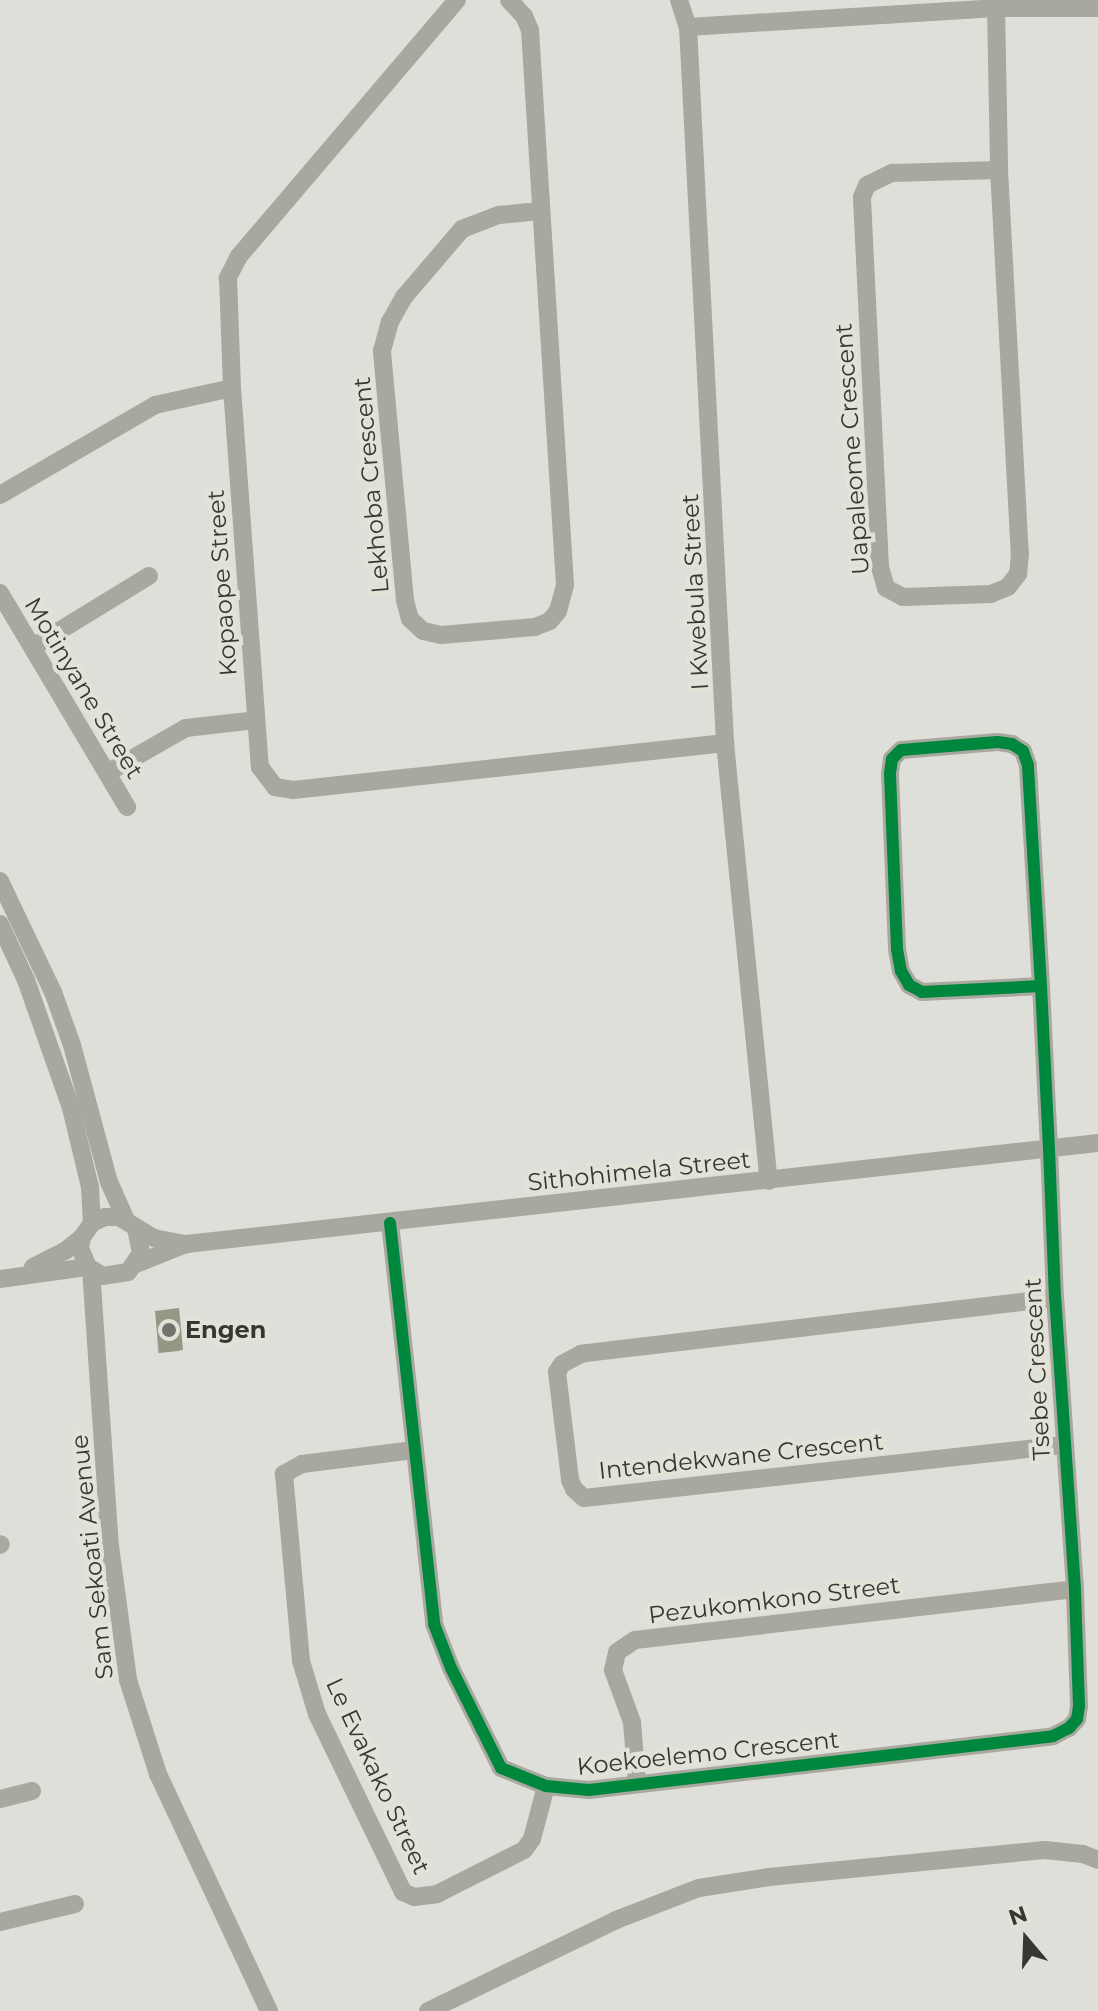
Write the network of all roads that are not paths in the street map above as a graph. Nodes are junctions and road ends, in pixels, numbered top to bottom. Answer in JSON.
{"nodes":[{"id":1,"x":457,"y":0,"type":"edge"},
{"id":2,"x":509,"y":0,"type":"edge"},
{"id":3,"x":679,"y":0,"type":"edge"},
{"id":4,"x":996,"y":8,"type":"junction"},
{"id":5,"x":1098,"y":8,"type":"edge"},
{"id":6,"x":688,"y":27,"type":"junction"},
{"id":7,"x":999,"y":170,"type":"junction"},
{"id":8,"x":540,"y":211,"type":"junction"},
{"id":9,"x":232,"y":388,"type":"junction"},
{"id":10,"x":0,"y":495,"type":"edge"},
{"id":11,"x":149,"y":576,"type":"dead end"},
{"id":12,"x":0,"y":593,"type":"edge"},
{"id":13,"x":33,"y":647,"type":"junction"},
{"id":14,"x":256,"y":720,"type":"junction"},
{"id":15,"x":725,"y":743,"type":"junction"},
{"id":16,"x":107,"y":773,"type":"junction"},
{"id":17,"x":127,"y":807,"type":"dead end"},
{"id":18,"x":0,"y":881,"type":"edge"},
{"id":19,"x":0,"y":924,"type":"edge"},
{"id":20,"x":1041,"y":986,"type":"junction"},
{"id":21,"x":1098,"y":1143,"type":"edge"},
{"id":22,"x":1049,"y":1149,"type":"junction"},
{"id":23,"x":769,"y":1181,"type":"junction"},
{"id":24,"x":390,"y":1223,"type":"junction"},
{"id":25,"x":131,"y":1225,"type":"junction"},
{"id":26,"x":87,"y":1230,"type":"junction"},
{"id":27,"x":186,"y":1244,"type":"junction"},
{"id":28,"x":136,"y":1264,"type":"junction"},
{"id":29,"x":89,"y":1268,"type":"junction"},
{"id":30,"x":117,"y":1276,"type":"junction"},
{"id":31,"x":8,"y":1277,"type":"edge"},
{"id":32,"x":1055,"y":1298,"type":"junction"},
{"id":33,"x":95,"y":1313,"type":"junction"},
{"id":34,"x":1063,"y":1445,"type":"junction"},
{"id":35,"x":414,"y":1450,"type":"junction"},
{"id":36,"x":1075,"y":1589,"type":"junction"},
{"id":37,"x":1053,"y":1736,"type":"joint"},
{"id":38,"x":637,"y":1784,"type":"junction"},
{"id":39,"x":546,"y":1786,"type":"junction"},
{"id":40,"x":32,"y":1791,"type":"dead end"},
{"id":41,"x":0,"y":1799,"type":"edge"},
{"id":42,"x":1098,"y":1860,"type":"edge"},
{"id":43,"x":75,"y":1904,"type":"dead end"},
{"id":44,"x":0,"y":1922,"type":"edge"},
{"id":45,"x":269,"y":2010,"type":"edge"},
{"id":46,"x":428,"y":2011,"type":"edge"}],
"edges":[{"from":1,"to":9,"type":"street","name":"Kopaope Street"},
{"from":2,"to":8,"type":"street","name":"Lekhoba Crescent"},
{"from":3,"to":6,"type":"street","name":"I Kwebula Street"},
{"from":4,"to":5,"type":"street"},
{"from":4,"to":6,"type":"street"},
{"from":4,"to":7,"type":"street","name":"Uapaleome Crescent"},
{"from":6,"to":15,"type":"street","name":"I Kwebula Street"},
{"from":7,"to":7,"type":"street","name":"Uapaleome Crescent"},
{"from":8,"to":8,"type":"street","name":"Lekhoba Crescent"},
{"from":9,"to":10,"type":"street"},
{"from":9,"to":14,"type":"street","name":"Kopaope Street"},
{"from":11,"to":13,"type":"street"},
{"from":12,"to":13,"type":"street","name":"Motinyane Street"},
{"from":13,"to":16,"type":"street","name":"Motinyane Street"},
{"from":14,"to":15,"type":"street","name":"Kopaope Street"},
{"from":14,"to":16,"type":"street"},
{"from":15,"to":23,"type":"street","name":"I Kwebula Street"},
{"from":16,"to":17,"type":"street","name":"Motinyane Street"},
{"from":18,"to":25,"type":"street"},
{"from":19,"to":26,"type":"street"},
{"from":20,"to":20,"type":"street","name":"Tsebe Crescent"},
{"from":20,"to":22,"type":"street","name":"Tsebe Crescent"},
{"from":21,"to":22,"type":"street","name":"Sithohimela Street"},
{"from":22,"to":23,"type":"street","name":"Sithohimela Street"},
{"from":22,"to":32,"type":"street","name":"Tsebe Crescent"},
{"from":23,"to":24,"type":"street","name":"Sithohimela Street"},
{"from":24,"to":27,"type":"street","name":"Sithohimela Street"},
{"from":24,"to":35,"type":"street","name":"Koekoelemo Crescent"},
{"from":25,"to":26,"type":"street"},
{"from":25,"to":27,"type":"street","name":"Sithohimela Street"},
{"from":25,"to":28,"type":"street"},
{"from":26,"to":29,"type":"street"},
{"from":26,"to":31,"type":"street"},
{"from":27,"to":28,"type":"street","name":"Sithohimela Street"},
{"from":28,"to":30,"type":"street"},
{"from":29,"to":30,"type":"street"},
{"from":29,"to":31,"type":"street"},
{"from":29,"to":33,"type":"street","name":"Sam Sekoati Avenue"},
{"from":30,"to":33,"type":"street"},
{"from":32,"to":34,"type":"street","name":"Tsebe Crescent"},
{"from":32,"to":34,"type":"street","name":"Intendekwane Crescent"},
{"from":33,"to":45,"type":"street","name":"Sam Sekoati Avenue"},
{"from":34,"to":36,"type":"street","name":"Tsebe Crescent"},
{"from":35,"to":39,"type":"street","name":"Koekoelemo Crescent"},
{"from":35,"to":39,"type":"street","name":"Le Evakako Street"},
{"from":36,"to":37,"type":"street","name":"Tsebe Crescent"},
{"from":36,"to":38,"type":"street","name":"Pezukomkono Street"},
{"from":37,"to":38,"type":"street","name":"Koekoelemo Crescent"},
{"from":38,"to":39,"type":"street","name":"Koekoelemo Crescent"},
{"from":40,"to":41,"type":"street"},
{"from":42,"to":46,"type":"street"},
{"from":43,"to":44,"type":"street"}]}
